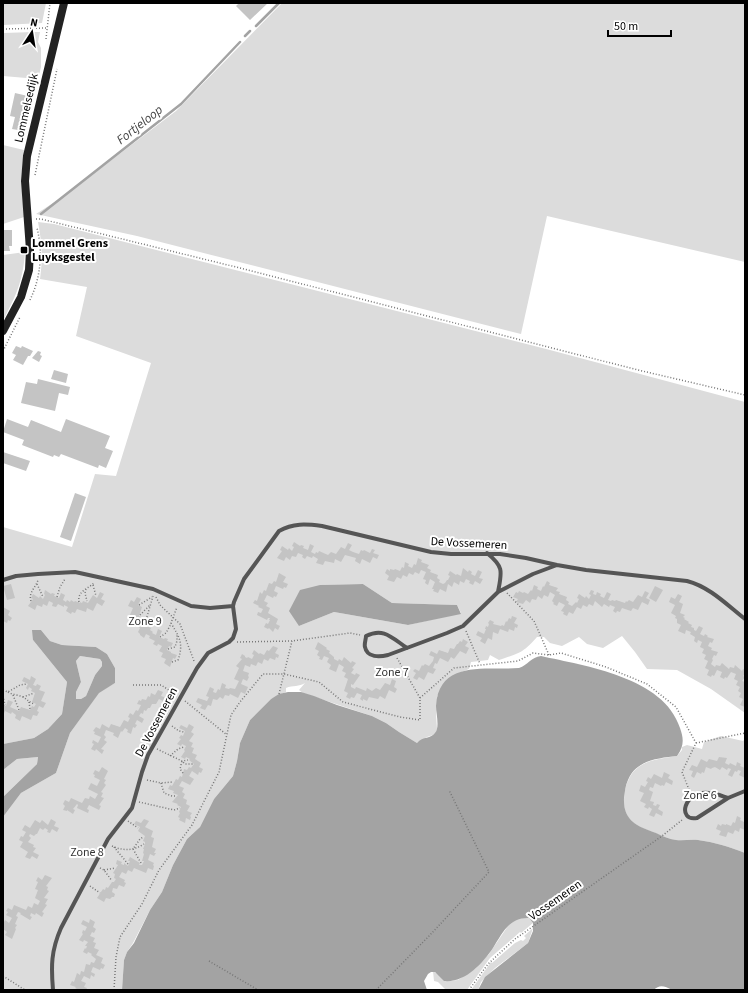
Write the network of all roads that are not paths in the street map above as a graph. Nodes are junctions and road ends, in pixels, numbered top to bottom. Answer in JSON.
{"nodes":[{"id":1,"x":64,"y":3,"type":"edge"},
{"id":2,"x":3,"y":331,"type":"edge"},
{"id":3,"x":487,"y":553,"type":"junction"},
{"id":4,"x":557,"y":565,"type":"junction"},
{"id":5,"x":3,"y":580,"type":"edge"},
{"id":6,"x":498,"y":592,"type":"junction"},
{"id":7,"x":233,"y":606,"type":"junction"},
{"id":8,"x":745,"y":619,"type":"edge"},
{"id":9,"x":407,"y":648,"type":"junction"},
{"id":10,"x":745,"y":791,"type":"edge"},
{"id":11,"x":728,"y":798,"type":"junction"},
{"id":12,"x":53,"y":990,"type":"edge"}],
"edges":[{"from":1,"to":2,"type":"main road","name":"Lommelsedijk"},
{"from":3,"to":4,"type":"lane","name":"De Vossemeren"},
{"from":3,"to":6,"type":"lane"},
{"from":3,"to":7,"type":"lane","name":"De Vossemeren"},
{"from":4,"to":6,"type":"lane"},
{"from":4,"to":8,"type":"lane","name":"De Vossemeren"},
{"from":5,"to":7,"type":"lane"},
{"from":6,"to":9,"type":"lane"},
{"from":7,"to":12,"type":"lane","name":"De Vossemeren"},
{"from":9,"to":9,"type":"lane"},
{"from":10,"to":11,"type":"lane"},
{"from":11,"to":11,"type":"lane"}]}
